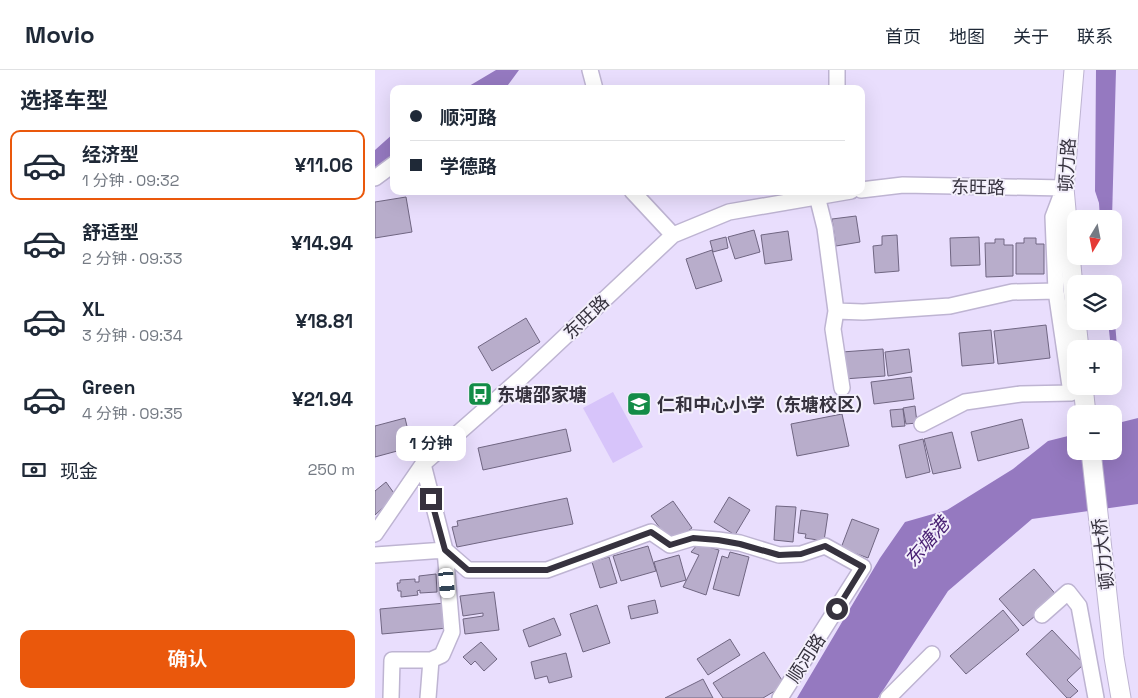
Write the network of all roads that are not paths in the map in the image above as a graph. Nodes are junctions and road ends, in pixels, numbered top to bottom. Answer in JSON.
{"nodes":[{"id":1,"x":590,"y":70,"type":"edge"},
{"id":2,"x":837,"y":70,"type":"edge"},
{"id":3,"x":1074,"y":70,"type":"edge"},
{"id":4,"x":594,"y":85,"type":"edge"},
{"id":5,"x":837,"y":85,"type":"edge"},
{"id":6,"x":390,"y":167,"type":"edge"},
{"id":7,"x":375,"y":178,"type":"edge"},
{"id":8,"x":1064,"y":188,"type":"junction"},
{"id":9,"x":865,"y":190,"type":"edge"},
{"id":10,"x":636,"y":195,"type":"edge"},
{"id":11,"x":824,"y":195,"type":"edge"},
{"id":12,"x":817,"y":196,"type":"junction"},
{"id":13,"x":673,"y":235,"type":"junction"},
{"id":14,"x":1072,"y":275,"type":"edge"},
{"id":15,"x":1056,"y":292,"type":"junction"},
{"id":16,"x":836,"y":311,"type":"junction"},
{"id":17,"x":842,"y":388,"type":"dead end"},
{"id":18,"x":922,"y":424,"type":"dead end"},
{"id":19,"x":1092,"y":460,"type":"edge"},
{"id":20,"x":423,"y":464,"type":"junction"},
{"id":21,"x":375,"y":534,"type":"edge"},
{"id":22,"x":445,"y":550,"type":"junction"},
{"id":23,"x":375,"y":555,"type":"edge"},
{"id":24,"x":1042,"y":615,"type":"dead end"},
{"id":25,"x":932,"y":654,"type":"dead end"},
{"id":26,"x":431,"y":660,"type":"junction"},
{"id":27,"x":391,"y":698,"type":"edge"},
{"id":28,"x":428,"y":698,"type":"edge"},
{"id":29,"x":780,"y":698,"type":"edge"},
{"id":30,"x":889,"y":698,"type":"edge"},
{"id":31,"x":1096,"y":698,"type":"edge"},
{"id":32,"x":1121,"y":698,"type":"edge"}],
"edges":[{"from":1,"to":4,"type":"street"},
{"from":2,"to":5,"type":"street"},
{"from":3,"to":8,"type":"main road","name":"顿力路"},
{"from":6,"to":7,"type":"street"},
{"from":8,"to":9,"type":"street","name":"东旺路"},
{"from":8,"to":14,"type":"main road","name":"顿力路"},
{"from":8,"to":15,"type":"street"},
{"from":10,"to":13,"type":"street"},
{"from":11,"to":12,"type":"street","name":"东旺路"},
{"from":12,"to":13,"type":"street","name":"东旺路"},
{"from":12,"to":16,"type":"street"},
{"from":13,"to":20,"type":"street","name":"东旺路"},
{"from":15,"to":16,"type":"street"},
{"from":15,"to":18,"type":"street"},
{"from":16,"to":17,"type":"street"},
{"from":19,"to":32,"type":"main road","name":"顿力大桥"},
{"from":20,"to":21,"type":"street","name":"东旺路"},
{"from":20,"to":22,"type":"street"},
{"from":22,"to":23,"type":"street"},
{"from":22,"to":26,"type":"street"},
{"from":22,"to":29,"type":"street","name":"顺河路"},
{"from":24,"to":31,"type":"street"},
{"from":25,"to":30,"type":"street"},
{"from":26,"to":27,"type":"street"},
{"from":26,"to":28,"type":"street"}]}
